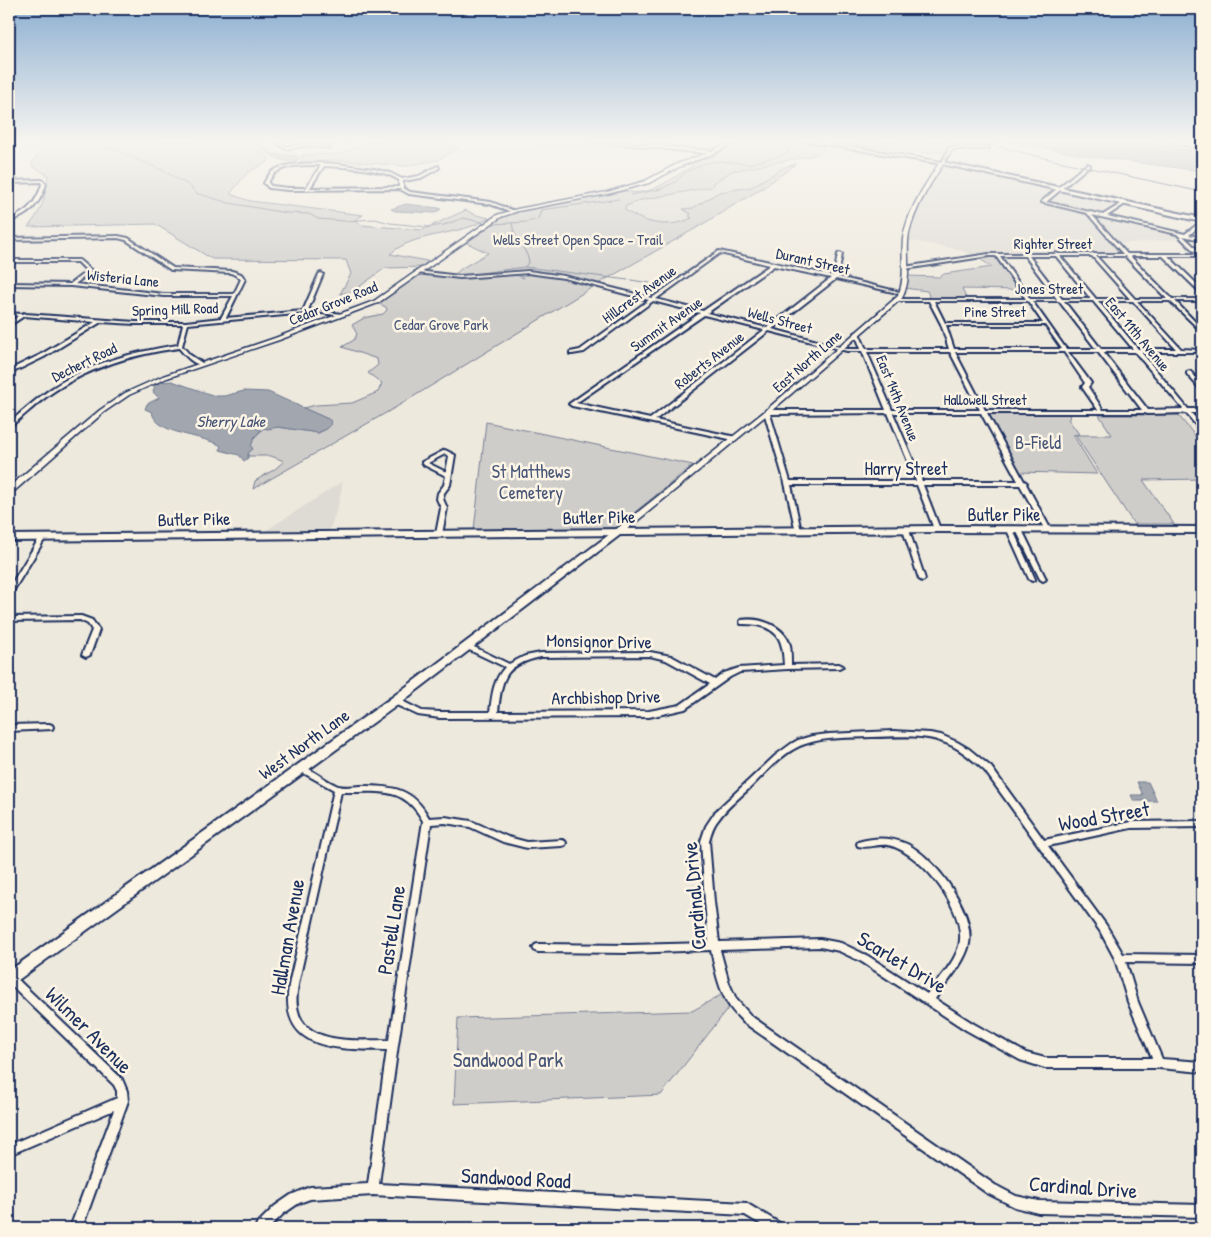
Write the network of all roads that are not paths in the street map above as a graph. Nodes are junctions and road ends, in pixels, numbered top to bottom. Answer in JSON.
{"nodes":[{"id":1,"x":39,"y":199,"type":"edge"},
{"id":2,"x":451,"y":199,"type":"edge"},
{"id":3,"x":574,"y":199,"type":"edge"},
{"id":4,"x":921,"y":199,"type":"edge"},
{"id":5,"x":1047,"y":199,"type":"edge"},
{"id":6,"x":1104,"y":199,"type":"edge"},
{"id":7,"x":1124,"y":203,"type":"junction"},
{"id":8,"x":515,"y":211,"type":"junction"},
{"id":9,"x":1088,"y":212,"type":"junction"},
{"id":10,"x":1104,"y":216,"type":"junction"},
{"id":11,"x":9,"y":220,"type":"edge"},
{"id":12,"x":1202,"y":221,"type":"edge"},
{"id":13,"x":1179,"y":234,"type":"junction"},
{"id":14,"x":1186,"y":235,"type":"junction"},
{"id":15,"x":9,"y":239,"type":"edge"},
{"id":16,"x":1202,"y":239,"type":"edge"},
{"id":17,"x":719,"y":252,"type":"joint"},
{"id":18,"x":840,"y":254,"type":"dead end"},
{"id":19,"x":1056,"y":254,"type":"junction"},
{"id":20,"x":1092,"y":254,"type":"junction"},
{"id":21,"x":1126,"y":254,"type":"junction"},
{"id":22,"x":1164,"y":254,"type":"junction"},
{"id":23,"x":996,"y":255,"type":"junction"},
{"id":24,"x":1026,"y":255,"type":"junction"},
{"id":25,"x":1202,"y":255,"type":"edge"},
{"id":26,"x":9,"y":261,"type":"edge"},
{"id":27,"x":774,"y":264,"type":"junction"},
{"id":28,"x":905,"y":268,"type":"junction"},
{"id":29,"x":417,"y":272,"type":"junction"},
{"id":30,"x":321,"y":274,"type":"dead end"},
{"id":31,"x":836,"y":277,"type":"junction"},
{"id":32,"x":9,"y":284,"type":"edge"},
{"id":33,"x":71,"y":286,"type":"junction"},
{"id":34,"x":1202,"y":291,"type":"edge"},
{"id":35,"x":902,"y":293,"type":"junction"},
{"id":36,"x":234,"y":295,"type":"junction"},
{"id":37,"x":652,"y":300,"type":"junction"},
{"id":38,"x":896,"y":300,"type":"junction"},
{"id":39,"x":931,"y":300,"type":"junction"},
{"id":40,"x":1029,"y":300,"type":"junction"},
{"id":41,"x":1061,"y":300,"type":"junction"},
{"id":42,"x":1093,"y":300,"type":"junction"},
{"id":43,"x":1133,"y":300,"type":"junction"},
{"id":44,"x":1172,"y":300,"type":"junction"},
{"id":45,"x":1202,"y":300,"type":"edge"},
{"id":46,"x":305,"y":312,"type":"junction"},
{"id":47,"x":703,"y":313,"type":"junction"},
{"id":48,"x":9,"y":314,"type":"edge"},
{"id":49,"x":24,"y":314,"type":"junction"},
{"id":50,"x":341,"y":315,"type":"junction"},
{"id":51,"x":223,"y":320,"type":"junction"},
{"id":52,"x":98,"y":321,"type":"junction"},
{"id":53,"x":186,"y":323,"type":"junction"},
{"id":54,"x":943,"y":324,"type":"junction"},
{"id":55,"x":1046,"y":324,"type":"junction"},
{"id":56,"x":9,"y":325,"type":"edge"},
{"id":57,"x":769,"y":329,"type":"junction"},
{"id":58,"x":1202,"y":331,"type":"edge"},
{"id":59,"x":857,"y":334,"type":"junction"},
{"id":60,"x":180,"y":346,"type":"junction"},
{"id":61,"x":840,"y":349,"type":"junction"},
{"id":62,"x":952,"y":350,"type":"junction"},
{"id":63,"x":866,"y":351,"type":"junction"},
{"id":64,"x":1064,"y":351,"type":"junction"},
{"id":65,"x":1101,"y":351,"type":"junction"},
{"id":66,"x":1180,"y":351,"type":"junction"},
{"id":67,"x":1202,"y":351,"type":"edge"},
{"id":68,"x":1136,"y":352,"type":"junction"},
{"id":69,"x":572,"y":353,"type":"dead end"},
{"id":70,"x":200,"y":364,"type":"junction"},
{"id":71,"x":9,"y":372,"type":"edge"},
{"id":72,"x":1189,"y":373,"type":"dead end"},
{"id":73,"x":1202,"y":388,"type":"edge"},
{"id":74,"x":889,"y":411,"type":"junction"},
{"id":75,"x":983,"y":411,"type":"junction"},
{"id":76,"x":1187,"y":411,"type":"junction"},
{"id":77,"x":767,"y":412,"type":"junction"},
{"id":78,"x":1102,"y":412,"type":"junction"},
{"id":79,"x":1147,"y":412,"type":"junction"},
{"id":80,"x":1202,"y":412,"type":"edge"},
{"id":81,"x":650,"y":421,"type":"junction"},
{"id":82,"x":9,"y":425,"type":"edge"},
{"id":83,"x":1202,"y":429,"type":"edge"},
{"id":84,"x":734,"y":438,"type":"junction"},
{"id":85,"x":449,"y":475,"type":"junction"},
{"id":86,"x":919,"y":482,"type":"junction"},
{"id":87,"x":788,"y":483,"type":"junction"},
{"id":88,"x":1024,"y":483,"type":"junction"},
{"id":89,"x":9,"y":491,"type":"edge"},
{"id":90,"x":937,"y":529,"type":"junction"},
{"id":91,"x":906,"y":530,"type":"junction"},
{"id":92,"x":1014,"y":530,"type":"junction"},
{"id":93,"x":1048,"y":530,"type":"junction"},
{"id":94,"x":1202,"y":530,"type":"edge"},
{"id":95,"x":798,"y":531,"type":"junction"},
{"id":96,"x":617,"y":533,"type":"junction"},
{"id":97,"x":439,"y":534,"type":"junction"},
{"id":98,"x":43,"y":537,"type":"junction"},
{"id":99,"x":9,"y":538,"type":"edge"},
{"id":100,"x":922,"y":578,"type":"dead end"},
{"id":101,"x":1032,"y":579,"type":"dead end"},
{"id":102,"x":1043,"y":579,"type":"dead end"},
{"id":103,"x":9,"y":593,"type":"edge"},
{"id":104,"x":9,"y":619,"type":"edge"},
{"id":105,"x":743,"y":622,"type":"dead end"},
{"id":106,"x":468,"y":646,"type":"junction"},
{"id":107,"x":86,"y":655,"type":"dead end"},
{"id":108,"x":508,"y":666,"type":"junction"},
{"id":109,"x":839,"y":666,"type":"dead end"},
{"id":110,"x":788,"y":667,"type":"junction"},
{"id":111,"x":714,"y":683,"type":"junction"},
{"id":112,"x":394,"y":701,"type":"junction"},
{"id":113,"x":494,"y":714,"type":"junction"},
{"id":114,"x":48,"y":727,"type":"dead end"},
{"id":115,"x":9,"y":728,"type":"edge"},
{"id":116,"x":301,"y":768,"type":"junction"},
{"id":117,"x":338,"y":789,"type":"junction"},
{"id":118,"x":426,"y":822,"type":"junction"},
{"id":119,"x":1202,"y":824,"type":"edge"},
{"id":120,"x":562,"y":843,"type":"dead end"},
{"id":121,"x":860,"y":844,"type":"dead end"},
{"id":122,"x":1042,"y":844,"type":"junction"},
{"id":123,"x":715,"y":946,"type":"junction"},
{"id":124,"x":538,"y":948,"type":"dead end"},
{"id":125,"x":1120,"y":958,"type":"junction"},
{"id":126,"x":1202,"y":959,"type":"edge"},
{"id":127,"x":9,"y":979,"type":"edge"},
{"id":128,"x":929,"y":999,"type":"junction"},
{"id":129,"x":393,"y":1045,"type":"junction"},
{"id":130,"x":1159,"y":1063,"type":"junction"},
{"id":131,"x":1202,"y":1066,"type":"edge"},
{"id":132,"x":122,"y":1101,"type":"junction"},
{"id":133,"x":9,"y":1150,"type":"edge"},
{"id":134,"x":374,"y":1189,"type":"junction"},
{"id":135,"x":1202,"y":1211,"type":"edge"},
{"id":136,"x":76,"y":1228,"type":"edge"},
{"id":137,"x":260,"y":1228,"type":"edge"},
{"id":138,"x":777,"y":1228,"type":"edge"}],
"edges":[{"from":1,"to":11,"type":"street"},
{"from":2,"to":8,"type":"street"},
{"from":3,"to":8,"type":"street","name":"Cedar Grove Road"},
{"from":4,"to":28,"type":"street"},
{"from":5,"to":9,"type":"street"},
{"from":6,"to":7,"type":"main road"},
{"from":7,"to":10,"type":"street"},
{"from":7,"to":12,"type":"main road"},
{"from":8,"to":29,"type":"street","name":"Cedar Grove Road"},
{"from":9,"to":10,"type":"street"},
{"from":9,"to":21,"type":"street"},
{"from":10,"to":13,"type":"street"},
{"from":12,"to":14,"type":"street"},
{"from":13,"to":14,"type":"street"},
{"from":13,"to":25,"type":"street"},
{"from":14,"to":16,"type":"street"},
{"from":15,"to":36,"type":"street"},
{"from":17,"to":27,"type":"street","name":"Durant Street"},
{"from":17,"to":37,"type":"street","name":"Hillcrest Avenue"},
{"from":18,"to":31,"type":"street"},
{"from":19,"to":20,"type":"street","name":"Righter Street"},
{"from":19,"to":24,"type":"street","name":"Righter Street"},
{"from":19,"to":42,"type":"street","name":"East 11th Avenue"},
{"from":20,"to":21,"type":"street","name":"Righter Street"},
{"from":20,"to":43,"type":"street"},
{"from":21,"to":22,"type":"street","name":"Righter Street"},
{"from":21,"to":44,"type":"street"},
{"from":22,"to":25,"type":"street","name":"Righter Street"},
{"from":22,"to":34,"type":"street"},
{"from":23,"to":24,"type":"street","name":"Righter Street"},
{"from":23,"to":28,"type":"street","name":"Righter Street"},
{"from":23,"to":40,"type":"street"},
{"from":24,"to":41,"type":"street"},
{"from":26,"to":33,"type":"street"},
{"from":27,"to":31,"type":"street","name":"Durant Street"},
{"from":27,"to":47,"type":"street","name":"Summit Avenue"},
{"from":28,"to":35,"type":"street"},
{"from":29,"to":37,"type":"street","name":"Wells Street"},
{"from":29,"to":50,"type":"street","name":"Cedar Grove Road"},
{"from":30,"to":46,"type":"street"},
{"from":31,"to":35,"type":"street","name":"Durant Street"},
{"from":31,"to":57,"type":"street","name":"Roberts Avenue"},
{"from":32,"to":33,"type":"street","name":"Wisteria Lane"},
{"from":33,"to":36,"type":"street","name":"Wisteria Lane"},
{"from":35,"to":38,"type":"street","name":"East North Lane"},
{"from":36,"to":51,"type":"street"},
{"from":37,"to":47,"type":"street","name":"Wells Street"},
{"from":37,"to":69,"type":"street","name":"Hillcrest Avenue"},
{"from":38,"to":39,"type":"street","name":"Jones Street"},
{"from":38,"to":59,"type":"street","name":"East North Lane"},
{"from":39,"to":40,"type":"street","name":"Jones Street"},
{"from":39,"to":54,"type":"street"},
{"from":40,"to":41,"type":"street","name":"Jones Street"},
{"from":40,"to":55,"type":"street"},
{"from":41,"to":42,"type":"street","name":"Jones Street"},
{"from":41,"to":65,"type":"street"},
{"from":42,"to":43,"type":"street","name":"Jones Street"},
{"from":42,"to":68,"type":"street","name":"East 11th Avenue"},
{"from":43,"to":44,"type":"street","name":"Jones Street"},
{"from":43,"to":66,"type":"street"},
{"from":44,"to":45,"type":"street","name":"Jones Street"},
{"from":44,"to":58,"type":"street"},
{"from":46,"to":50,"type":"street","name":"Spring Mill Road"},
{"from":46,"to":51,"type":"street","name":"Spring Mill Road"},
{"from":47,"to":57,"type":"street","name":"Wells Street"},
{"from":47,"to":81,"type":"street","name":"Summit Avenue"},
{"from":48,"to":49,"type":"street","name":"Spring Mill Road"},
{"from":49,"to":52,"type":"street","name":"Spring Mill Road"},
{"from":49,"to":56,"type":"street"},
{"from":50,"to":70,"type":"street","name":"Cedar Grove Road"},
{"from":51,"to":53,"type":"street","name":"Spring Mill Road"},
{"from":52,"to":53,"type":"street","name":"Spring Mill Road"},
{"from":52,"to":71,"type":"street"},
{"from":53,"to":60,"type":"street"},
{"from":54,"to":55,"type":"street","name":"Pine Street"},
{"from":54,"to":62,"type":"street"},
{"from":55,"to":64,"type":"street"},
{"from":57,"to":61,"type":"street","name":"Wells Street"},
{"from":57,"to":81,"type":"street","name":"Roberts Avenue"},
{"from":59,"to":61,"type":"street","name":"East North Lane"},
{"from":59,"to":63,"type":"street","name":"East 14th Avenue"},
{"from":60,"to":70,"type":"street"},
{"from":60,"to":82,"type":"street","name":"Dechert Road"},
{"from":61,"to":63,"type":"street","name":"Wells Street"},
{"from":61,"to":77,"type":"street","name":"East North Lane"},
{"from":62,"to":63,"type":"street","name":"Wells Street"},
{"from":62,"to":64,"type":"street","name":"Wells Street"},
{"from":62,"to":75,"type":"street"},
{"from":63,"to":74,"type":"street","name":"East 14th Avenue"},
{"from":64,"to":65,"type":"street","name":"Wells Street"},
{"from":64,"to":78,"type":"street"},
{"from":65,"to":68,"type":"street","name":"Wells Street"},
{"from":65,"to":79,"type":"street"},
{"from":66,"to":67,"type":"street","name":"Wells Street"},
{"from":66,"to":68,"type":"street","name":"Wells Street"},
{"from":68,"to":76,"type":"street","name":"East 11th Avenue"},
{"from":70,"to":89,"type":"street","name":"Cedar Grove Road"},
{"from":72,"to":73,"type":"street"},
{"from":74,"to":75,"type":"street","name":"Hallowell Street"},
{"from":74,"to":77,"type":"street","name":"Hallowell Street"},
{"from":74,"to":86,"type":"street","name":"East 14th Avenue"},
{"from":75,"to":78,"type":"street","name":"Hallowell Street"},
{"from":75,"to":88,"type":"street"},
{"from":76,"to":79,"type":"street","name":"Hallowell Street"},
{"from":76,"to":80,"type":"street","name":"Hallowell Street"},
{"from":76,"to":83,"type":"street","name":"East 11th Avenue"},
{"from":77,"to":84,"type":"street","name":"East North Lane"},
{"from":77,"to":87,"type":"street"},
{"from":78,"to":79,"type":"street","name":"Hallowell Street"},
{"from":81,"to":84,"type":"street"},
{"from":84,"to":96,"type":"street","name":"East North Lane"},
{"from":85,"to":85,"type":"street"},
{"from":85,"to":97,"type":"street"},
{"from":86,"to":87,"type":"street","name":"Harry Street"},
{"from":86,"to":88,"type":"street","name":"Harry Street"},
{"from":86,"to":90,"type":"street","name":"East 14th Avenue"},
{"from":87,"to":95,"type":"street"},
{"from":88,"to":93,"type":"street"},
{"from":90,"to":91,"type":"main road","name":"Butler Pike"},
{"from":90,"to":92,"type":"main road","name":"Butler Pike"},
{"from":91,"to":95,"type":"main road","name":"Butler Pike"},
{"from":91,"to":100,"type":"street"},
{"from":92,"to":93,"type":"main road","name":"Butler Pike"},
{"from":92,"to":101,"type":"street"},
{"from":92,"to":102,"type":"street"},
{"from":93,"to":94,"type":"main road","name":"Butler Pike"},
{"from":95,"to":96,"type":"main road","name":"Butler Pike"},
{"from":96,"to":97,"type":"main road","name":"Butler Pike"},
{"from":96,"to":106,"type":"main road","name":"West North Lane"},
{"from":97,"to":98,"type":"main road","name":"Butler Pike"},
{"from":98,"to":99,"type":"main road","name":"Butler Pike"},
{"from":98,"to":103,"type":"street"},
{"from":104,"to":107,"type":"street"},
{"from":105,"to":110,"type":"street"},
{"from":106,"to":108,"type":"street"},
{"from":106,"to":112,"type":"main road","name":"West North Lane"},
{"from":108,"to":111,"type":"street","name":"Monsignor Drive"},
{"from":108,"to":113,"type":"street"},
{"from":109,"to":110,"type":"street","name":"Archbishop Drive"},
{"from":110,"to":111,"type":"street","name":"Archbishop Drive"},
{"from":111,"to":113,"type":"street","name":"Archbishop Drive"},
{"from":112,"to":113,"type":"street","name":"Archbishop Drive"},
{"from":112,"to":116,"type":"main road","name":"West North Lane"},
{"from":114,"to":115,"type":"street"},
{"from":116,"to":117,"type":"street"},
{"from":116,"to":127,"type":"main road","name":"West North Lane"},
{"from":117,"to":118,"type":"street"},
{"from":117,"to":129,"type":"street","name":"Hallman Avenue"},
{"from":118,"to":120,"type":"street"},
{"from":118,"to":129,"type":"street","name":"Pastell Lane"},
{"from":119,"to":122,"type":"street","name":"Wood Street"},
{"from":121,"to":128,"type":"street"},
{"from":122,"to":123,"type":"street","name":"Cardinal Drive"},
{"from":122,"to":125,"type":"street","name":"Cardinal Drive"},
{"from":123,"to":124,"type":"street","name":"Scarlet Drive"},
{"from":123,"to":128,"type":"street","name":"Scarlet Drive"},
{"from":123,"to":135,"type":"street","name":"Cardinal Drive"},
{"from":125,"to":126,"type":"street"},
{"from":125,"to":130,"type":"street","name":"Cardinal Drive"},
{"from":127,"to":132,"type":"street","name":"Wilmer Avenue"},
{"from":128,"to":130,"type":"street","name":"Scarlet Drive"},
{"from":129,"to":134,"type":"street","name":"Pastell Lane"},
{"from":130,"to":131,"type":"street","name":"Scarlet Drive"},
{"from":132,"to":133,"type":"street"},
{"from":132,"to":136,"type":"street","name":"Wilmer Avenue"},
{"from":134,"to":137,"type":"street","name":"Sandwood Road"},
{"from":134,"to":138,"type":"street","name":"Sandwood Road"}]}
